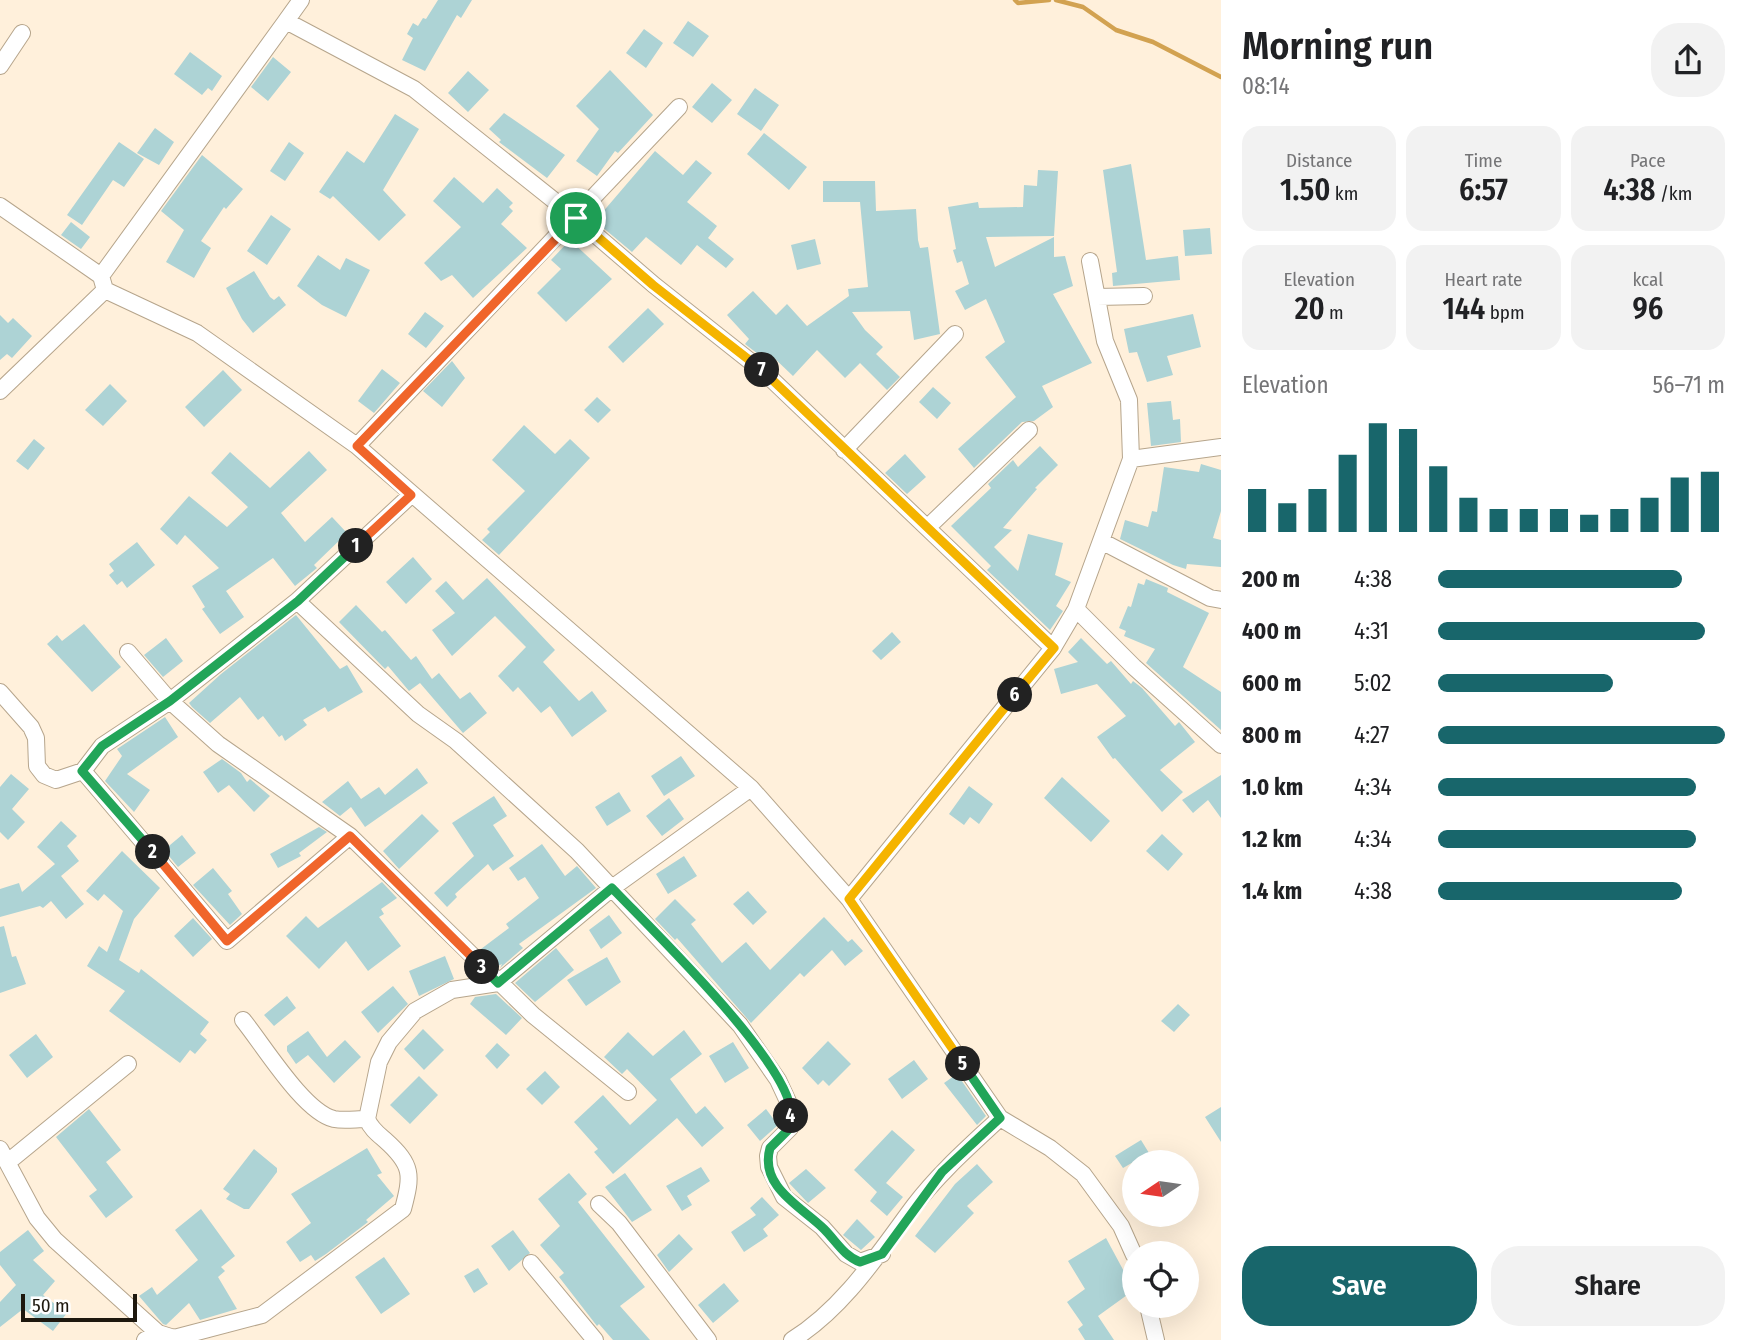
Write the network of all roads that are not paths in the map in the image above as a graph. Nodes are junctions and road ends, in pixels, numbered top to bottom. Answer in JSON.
{"nodes":[{"id":1,"x":301,"y":0,"type":"edge"},
{"id":2,"x":286,"y":21,"type":"junction"},
{"id":3,"x":22,"y":33,"type":"dead end"},
{"id":4,"x":0,"y":66,"type":"edge"},
{"id":5,"x":678,"y":107,"type":"dead end"},
{"id":6,"x":0,"y":206,"type":"edge"},
{"id":7,"x":576,"y":218,"type":"junction"},
{"id":8,"x":1090,"y":261,"type":"dead end"},
{"id":9,"x":103,"y":283,"type":"junction"},
{"id":10,"x":1144,"y":296,"type":"dead end"},
{"id":11,"x":1097,"y":297,"type":"junction"},
{"id":12,"x":955,"y":334,"type":"dead end"},
{"id":13,"x":0,"y":391,"type":"edge"},
{"id":14,"x":1029,"y":430,"type":"dead end"},
{"id":15,"x":357,"y":446,"type":"junction"},
{"id":16,"x":1221,"y":447,"type":"edge"},
{"id":17,"x":844,"y":450,"type":"junction"},
{"id":18,"x":1131,"y":459,"type":"junction"},
{"id":19,"x":411,"y":495,"type":"junction"},
{"id":20,"x":928,"y":527,"type":"junction"},
{"id":21,"x":1103,"y":542,"type":"junction"},
{"id":22,"x":1221,"y":600,"type":"edge"},
{"id":23,"x":298,"y":601,"type":"junction"},
{"id":24,"x":1076,"y":608,"type":"junction"},
{"id":25,"x":1054,"y":648,"type":"junction"},
{"id":26,"x":128,"y":652,"type":"dead end"},
{"id":27,"x":0,"y":692,"type":"edge"},
{"id":28,"x":170,"y":701,"type":"junction"},
{"id":29,"x":1221,"y":745,"type":"edge"},
{"id":30,"x":82,"y":771,"type":"junction"},
{"id":31,"x":751,"y":788,"type":"junction"},
{"id":32,"x":350,"y":836,"type":"junction"},
{"id":33,"x":612,"y":888,"type":"junction"},
{"id":34,"x":849,"y":899,"type":"junction"},
{"id":35,"x":498,"y":983,"type":"junction"},
{"id":36,"x":243,"y":1020,"type":"dead end"},
{"id":37,"x":128,"y":1064,"type":"dead end"},
{"id":38,"x":628,"y":1092,"type":"dead end"},
{"id":39,"x":1000,"y":1118,"type":"junction"},
{"id":40,"x":367,"y":1119,"type":"junction"},
{"id":41,"x":4,"y":1155,"type":"edge"},
{"id":42,"x":599,"y":1204,"type":"dead end"},
{"id":43,"x":1128,"y":1241,"type":"edge"},
{"id":44,"x":882,"y":1254,"type":"junction"},
{"id":45,"x":531,"y":1263,"type":"dead end"},
{"id":46,"x":1151,"y":1318,"type":"edge"},
{"id":47,"x":152,"y":1337,"type":"edge"},
{"id":48,"x":193,"y":1337,"type":"edge"},
{"id":49,"x":595,"y":1340,"type":"edge"},
{"id":50,"x":708,"y":1340,"type":"edge"},
{"id":51,"x":792,"y":1340,"type":"edge"},
{"id":52,"x":1156,"y":1340,"type":"edge"}],
"edges":[{"from":1,"to":2,"type":"street"},
{"from":2,"to":7,"type":"street"},
{"from":2,"to":9,"type":"street"},
{"from":3,"to":4,"type":"street"},
{"from":5,"to":7,"type":"street"},
{"from":6,"to":9,"type":"street"},
{"from":7,"to":15,"type":"street"},
{"from":7,"to":17,"type":"street"},
{"from":8,"to":11,"type":"street"},
{"from":9,"to":13,"type":"street"},
{"from":9,"to":15,"type":"street"},
{"from":10,"to":11,"type":"street"},
{"from":11,"to":18,"type":"street"},
{"from":12,"to":17,"type":"street"},
{"from":14,"to":20,"type":"street"},
{"from":15,"to":19,"type":"street"},
{"from":16,"to":18,"type":"street"},
{"from":17,"to":20,"type":"street"},
{"from":18,"to":21,"type":"street"},
{"from":19,"to":23,"type":"street"},
{"from":19,"to":31,"type":"street"},
{"from":20,"to":25,"type":"street"},
{"from":21,"to":22,"type":"street"},
{"from":21,"to":24,"type":"street"},
{"from":23,"to":28,"type":"street"},
{"from":23,"to":33,"type":"street"},
{"from":24,"to":25,"type":"street"},
{"from":24,"to":29,"type":"street"},
{"from":25,"to":34,"type":"street"},
{"from":26,"to":28,"type":"street"},
{"from":27,"to":30,"type":"street"},
{"from":28,"to":30,"type":"street"},
{"from":28,"to":32,"type":"street"},
{"from":30,"to":32,"type":"street"},
{"from":31,"to":33,"type":"street"},
{"from":31,"to":34,"type":"street"},
{"from":32,"to":35,"type":"street"},
{"from":33,"to":35,"type":"street"},
{"from":33,"to":44,"type":"street"},
{"from":34,"to":39,"type":"street"},
{"from":35,"to":38,"type":"street"},
{"from":35,"to":40,"type":"street"},
{"from":36,"to":40,"type":"street"},
{"from":37,"to":41,"type":"street"},
{"from":39,"to":43,"type":"street"},
{"from":39,"to":44,"type":"street"},
{"from":40,"to":48,"type":"street"},
{"from":41,"to":47,"type":"street"},
{"from":42,"to":50,"type":"street"},
{"from":44,"to":51,"type":"street"},
{"from":45,"to":49,"type":"street"},
{"from":46,"to":52,"type":"street"},
{"from":47,"to":48,"type":"street"}]}
